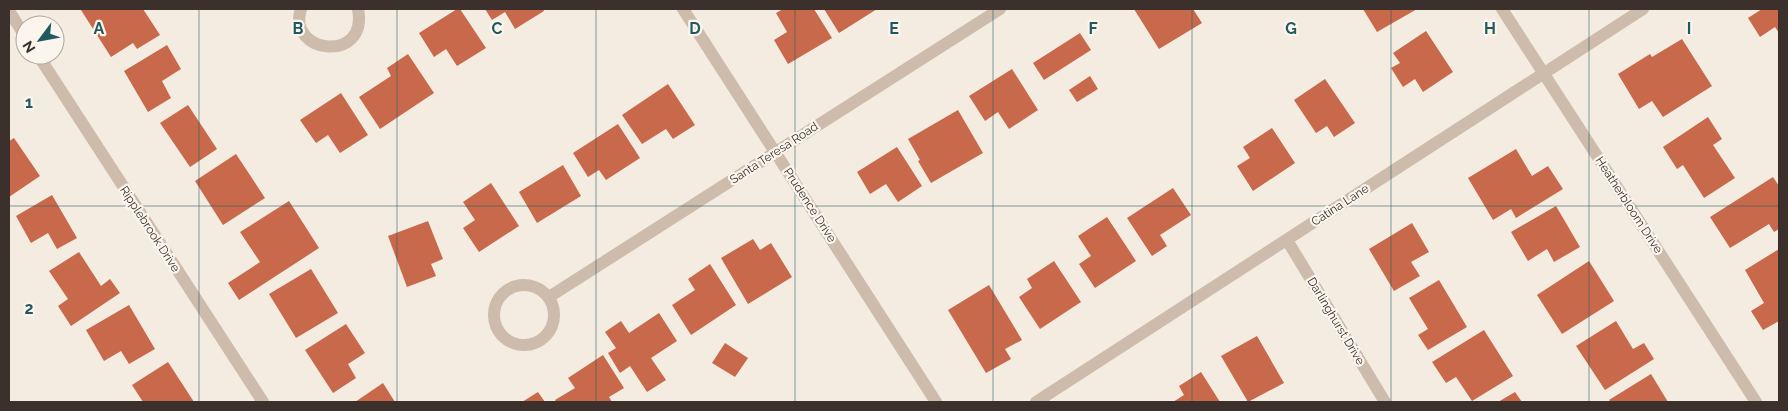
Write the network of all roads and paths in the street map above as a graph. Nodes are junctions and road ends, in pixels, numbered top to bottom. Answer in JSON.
{"nodes":[{"id":1,"x":301,"y":9,"type":"edge"},
{"id":2,"x":358,"y":9,"type":"edge"},
{"id":3,"x":683,"y":9,"type":"edge"},
{"id":4,"x":1000,"y":9,"type":"edge"},
{"id":5,"x":1502,"y":9,"type":"edge"},
{"id":6,"x":1643,"y":9,"type":"edge"},
{"id":7,"x":44,"y":65,"type":"edge"},
{"id":8,"x":1544,"y":73,"type":"junction"},
{"id":9,"x":776,"y":152,"type":"junction"},
{"id":10,"x":1287,"y":240,"type":"junction"},
{"id":11,"x":548,"y":297,"type":"junction"},
{"id":12,"x":263,"y":402,"type":"edge"},
{"id":13,"x":936,"y":402,"type":"edge"},
{"id":14,"x":1036,"y":402,"type":"edge"},
{"id":15,"x":1385,"y":402,"type":"edge"},
{"id":16,"x":1756,"y":402,"type":"edge"}],
"edges":[{"from":1,"to":2,"type":"street"},
{"from":3,"to":9,"type":"street","name":"Prudence Drive"},
{"from":4,"to":9,"type":"street","name":"Santa Teresa Road"},
{"from":5,"to":8,"type":"street","name":"Heatherbloom Drive"},
{"from":6,"to":8,"type":"street","name":"Catina Lane"},
{"from":7,"to":12,"type":"street","name":"Ripplebrook Drive"},
{"from":8,"to":10,"type":"street","name":"Catina Lane"},
{"from":8,"to":16,"type":"street","name":"Heatherbloom Drive"},
{"from":9,"to":11,"type":"street","name":"Santa Teresa Road"},
{"from":9,"to":13,"type":"street","name":"Prudence Drive"},
{"from":10,"to":14,"type":"street","name":"Catina Lane"},
{"from":10,"to":15,"type":"street","name":"Darlinghurst Drive"},
{"from":11,"to":11,"type":"street"}]}
